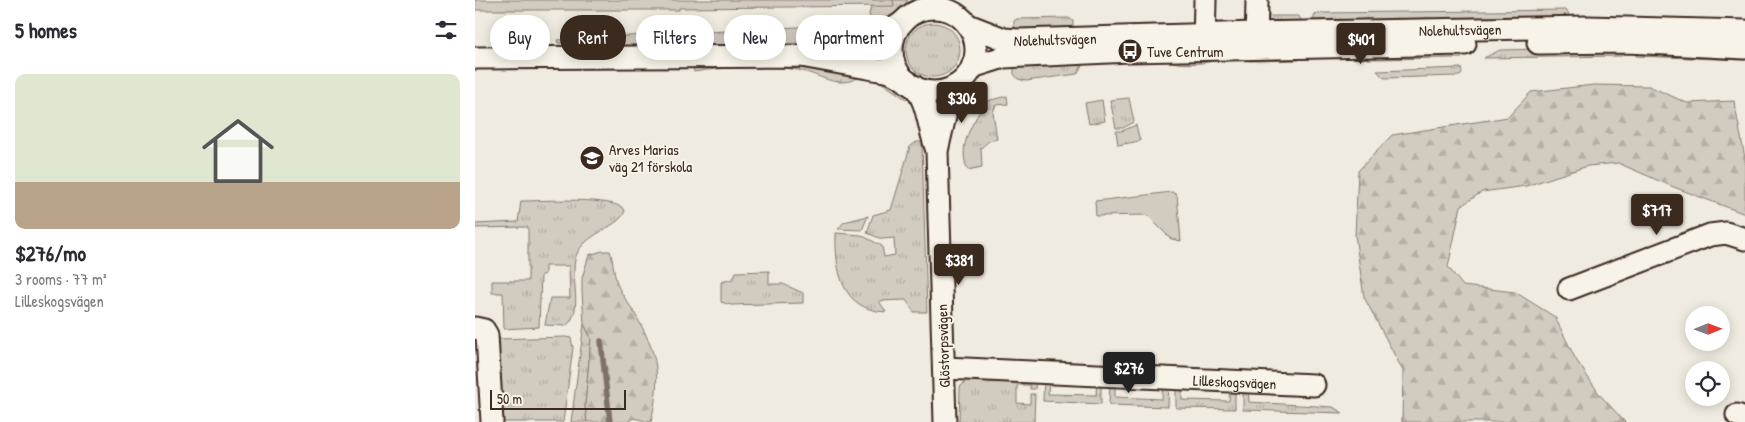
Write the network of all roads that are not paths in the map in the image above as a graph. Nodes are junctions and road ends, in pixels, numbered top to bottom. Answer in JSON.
{"nodes":[{"id":1,"x":1205,"y":0,"type":"edge"},
{"id":2,"x":1257,"y":0,"type":"edge"},
{"id":3,"x":947,"y":5,"type":"edge"},
{"id":4,"x":910,"y":12,"type":"edge"},
{"id":5,"x":968,"y":25,"type":"junction"},
{"id":6,"x":1745,"y":31,"type":"edge"},
{"id":7,"x":1256,"y":41,"type":"junction"},
{"id":8,"x":1204,"y":42,"type":"junction"},
{"id":9,"x":1745,"y":48,"type":"edge"},
{"id":10,"x":796,"y":56,"type":"edge"},
{"id":11,"x":475,"y":58,"type":"edge"},
{"id":12,"x":823,"y":60,"type":"edge"},
{"id":13,"x":972,"y":67,"type":"junction"},
{"id":14,"x":910,"y":84,"type":"junction"},
{"id":15,"x":955,"y":86,"type":"junction"},
{"id":16,"x":937,"y":151,"type":"junction"},
{"id":17,"x":1745,"y":239,"type":"edge"},
{"id":18,"x":1569,"y":289,"type":"dead end"},
{"id":19,"x":475,"y":328,"type":"edge"},
{"id":20,"x":945,"y":368,"type":"junction"},
{"id":21,"x":1314,"y":385,"type":"dead end"},
{"id":22,"x":492,"y":422,"type":"edge"},
{"id":23,"x":945,"y":422,"type":"edge"}],
"edges":[{"from":1,"to":8,"type":"street"},
{"from":2,"to":7,"type":"street"},
{"from":3,"to":4,"type":"street","name":"Nolehultsvägen"},
{"from":3,"to":5,"type":"street","name":"Nolehultsvägen"},
{"from":4,"to":14,"type":"street"},
{"from":5,"to":8,"type":"street","name":"Nolehultsvägen"},
{"from":5,"to":13,"type":"street"},
{"from":6,"to":7,"type":"street","name":"Nolehultsvägen"},
{"from":7,"to":8,"type":"street","name":"Nolehultsvägen"},
{"from":7,"to":9,"type":"street","name":"Nolehultsvägen"},
{"from":8,"to":13,"type":"street","name":"Nolehultsvägen"},
{"from":10,"to":11,"type":"street"},
{"from":12,"to":14,"type":"street"},
{"from":13,"to":15,"type":"street"},
{"from":14,"to":15,"type":"street"},
{"from":14,"to":16,"type":"street","name":"Glöstorpsvägen"},
{"from":15,"to":16,"type":"street","name":"Glöstorpsvägen"},
{"from":16,"to":20,"type":"street","name":"Glöstorpsvägen"},
{"from":17,"to":18,"type":"street"},
{"from":19,"to":22,"type":"street"},
{"from":20,"to":21,"type":"street","name":"Lilleskogsvägen"},
{"from":20,"to":23,"type":"street","name":"Glöstorpsvägen"}]}
